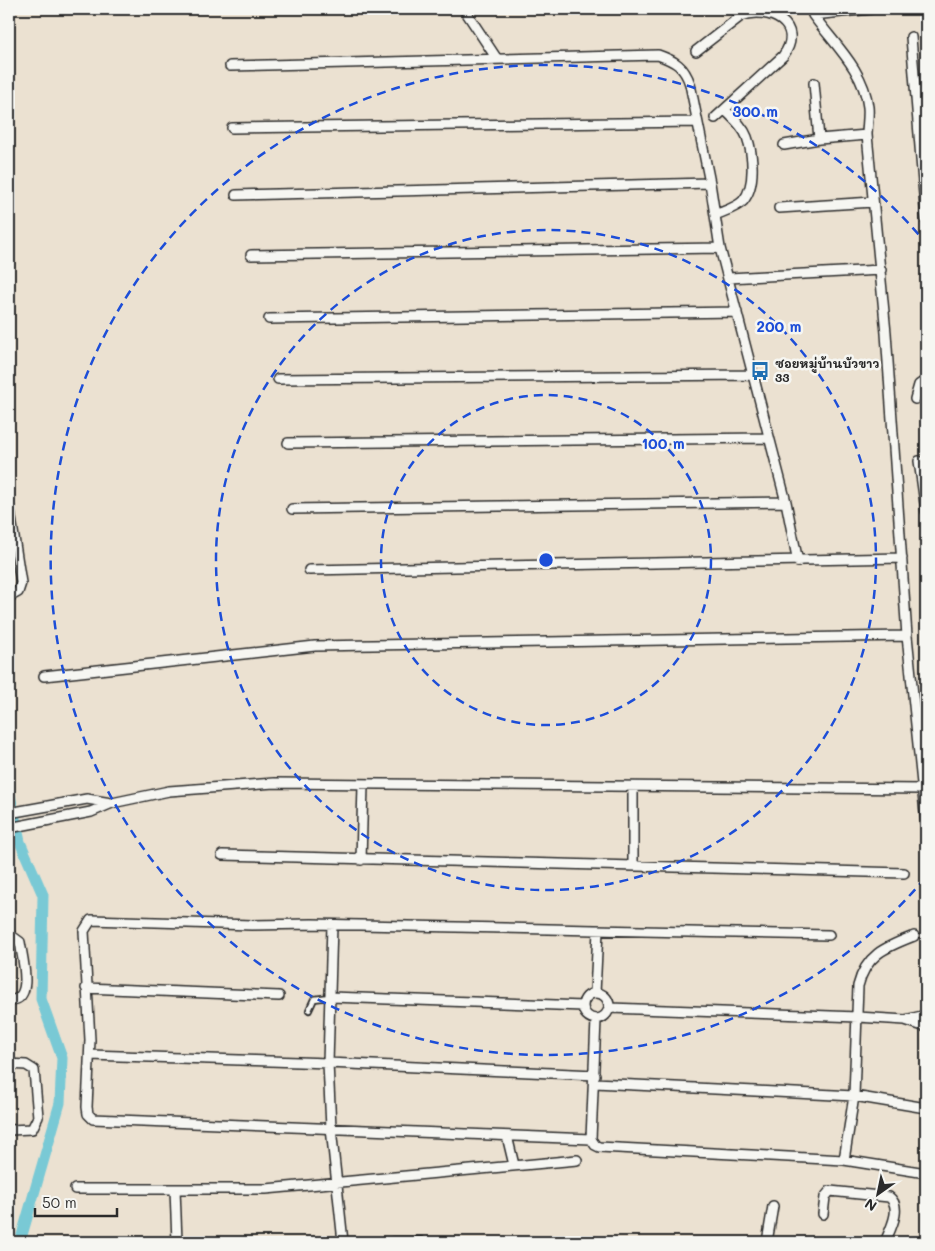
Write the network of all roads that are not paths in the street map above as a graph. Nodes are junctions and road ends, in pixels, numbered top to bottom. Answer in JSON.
{"nodes":[{"id":1,"x":464,"y":9,"type":"edge"},
{"id":2,"x":805,"y":9,"type":"edge"},
{"id":3,"x":871,"y":9,"type":"edge"},
{"id":4,"x":813,"y":15,"type":"junction"},
{"id":5,"x":911,"y":37,"type":"dead end"},
{"id":6,"x":696,"y":51,"type":"dead end"},
{"id":7,"x":497,"y":59,"type":"junction"},
{"id":8,"x":230,"y":66,"type":"dead end"},
{"id":9,"x":814,"y":83,"type":"dead end"},
{"id":10,"x":725,"y":110,"type":"junction"},
{"id":11,"x":715,"y":118,"type":"dead end"},
{"id":12,"x":697,"y":122,"type":"junction"},
{"id":13,"x":232,"y":128,"type":"dead end"},
{"id":14,"x":867,"y":135,"type":"junction"},
{"id":15,"x":819,"y":138,"type":"junction"},
{"id":16,"x":784,"y":145,"type":"dead end"},
{"id":17,"x":710,"y":183,"type":"junction"},
{"id":18,"x":236,"y":196,"type":"dead end"},
{"id":19,"x":873,"y":202,"type":"junction"},
{"id":20,"x":779,"y":208,"type":"dead end"},
{"id":21,"x":715,"y":215,"type":"junction"},
{"id":22,"x":926,"y":220,"type":"edge"},
{"id":23,"x":720,"y":248,"type":"junction"},
{"id":24,"x":251,"y":255,"type":"dead end"},
{"id":25,"x":881,"y":270,"type":"junction"},
{"id":26,"x":729,"y":278,"type":"junction"},
{"id":27,"x":737,"y":312,"type":"junction"},
{"id":28,"x":269,"y":319,"type":"dead end"},
{"id":29,"x":754,"y":375,"type":"junction"},
{"id":30,"x":278,"y":379,"type":"dead end"},
{"id":31,"x":926,"y":380,"type":"edge"},
{"id":32,"x":915,"y":399,"type":"dead end"},
{"id":33,"x":769,"y":438,"type":"junction"},
{"id":34,"x":288,"y":443,"type":"dead end"},
{"id":35,"x":919,"y":461,"type":"dead end"},
{"id":36,"x":786,"y":502,"type":"junction"},
{"id":37,"x":9,"y":506,"type":"edge"},
{"id":38,"x":292,"y":509,"type":"dead end"},
{"id":39,"x":926,"y":511,"type":"edge"},
{"id":40,"x":902,"y":558,"type":"junction"},
{"id":41,"x":798,"y":562,"type":"junction"},
{"id":42,"x":309,"y":570,"type":"dead end"},
{"id":43,"x":9,"y":597,"type":"edge"},
{"id":44,"x":907,"y":636,"type":"junction"},
{"id":45,"x":44,"y":676,"type":"dead end"},
{"id":46,"x":363,"y":785,"type":"junction"},
{"id":47,"x":633,"y":787,"type":"junction"},
{"id":48,"x":923,"y":789,"type":"junction"},
{"id":49,"x":112,"y":803,"type":"junction"},
{"id":50,"x":9,"y":813,"type":"edge"},
{"id":51,"x":926,"y":823,"type":"edge"},
{"id":52,"x":9,"y":828,"type":"edge"},
{"id":53,"x":222,"y":855,"type":"dead end"},
{"id":54,"x":362,"y":860,"type":"junction"},
{"id":55,"x":633,"y":865,"type":"junction"},
{"id":56,"x":904,"y":873,"type":"dead end"},
{"id":57,"x":332,"y":925,"type":"junction"},
{"id":58,"x":598,"y":931,"type":"junction"},
{"id":59,"x":9,"y":934,"type":"edge"},
{"id":60,"x":829,"y":935,"type":"dead end"},
{"id":61,"x":914,"y":936,"type":"dead end"},
{"id":62,"x":86,"y":988,"type":"junction"},
{"id":63,"x":595,"y":993,"type":"junction"},
{"id":64,"x":280,"y":996,"type":"dead end"},
{"id":65,"x":331,"y":997,"type":"junction"},
{"id":66,"x":9,"y":1000,"type":"edge"},
{"id":67,"x":583,"y":1006,"type":"junction"},
{"id":68,"x":610,"y":1008,"type":"junction"},
{"id":69,"x":309,"y":1010,"type":"dead end"},
{"id":70,"x":926,"y":1014,"type":"edge"},
{"id":71,"x":858,"y":1017,"type":"junction"},
{"id":72,"x":596,"y":1020,"type":"junction"},
{"id":73,"x":905,"y":1020,"type":"junction"},
{"id":74,"x":926,"y":1027,"type":"edge"},
{"id":75,"x":90,"y":1055,"type":"junction"},
{"id":76,"x":328,"y":1063,"type":"junction"},
{"id":77,"x":9,"y":1064,"type":"edge"},
{"id":78,"x":595,"y":1079,"type":"junction"},
{"id":79,"x":854,"y":1096,"type":"junction"},
{"id":80,"x":926,"y":1108,"type":"edge"},
{"id":81,"x":331,"y":1128,"type":"junction"},
{"id":82,"x":9,"y":1130,"type":"edge"},
{"id":83,"x":508,"y":1136,"type":"junction"},
{"id":84,"x":592,"y":1139,"type":"junction"},
{"id":85,"x":577,"y":1160,"type":"dead end"},
{"id":86,"x":844,"y":1160,"type":"junction"},
{"id":87,"x":514,"y":1165,"type":"junction"},
{"id":88,"x":926,"y":1172,"type":"edge"},
{"id":89,"x":336,"y":1182,"type":"junction"},
{"id":90,"x":75,"y":1189,"type":"dead end"},
{"id":91,"x":175,"y":1189,"type":"junction"},
{"id":92,"x":773,"y":1206,"type":"dead end"},
{"id":93,"x":824,"y":1214,"type":"dead end"},
{"id":94,"x":177,"y":1242,"type":"edge"},
{"id":95,"x":343,"y":1242,"type":"edge"},
{"id":96,"x":393,"y":1242,"type":"edge"},
{"id":97,"x":421,"y":1242,"type":"edge"},
{"id":98,"x":767,"y":1242,"type":"edge"},
{"id":99,"x":885,"y":1242,"type":"edge"}],
"edges":[{"from":1,"to":7,"type":"street"},
{"from":2,"to":4,"type":"street"},
{"from":3,"to":4,"type":"street"},
{"from":4,"to":14,"type":"street"},
{"from":5,"to":22,"type":"street"},
{"from":6,"to":10,"type":"street"},
{"from":7,"to":8,"type":"street"},
{"from":7,"to":12,"type":"street"},
{"from":9,"to":15,"type":"street"},
{"from":10,"to":11,"type":"street"},
{"from":10,"to":21,"type":"street"},
{"from":12,"to":13,"type":"street"},
{"from":12,"to":17,"type":"street"},
{"from":14,"to":15,"type":"street"},
{"from":14,"to":19,"type":"street"},
{"from":15,"to":16,"type":"street"},
{"from":17,"to":18,"type":"street"},
{"from":17,"to":21,"type":"street"},
{"from":19,"to":20,"type":"street"},
{"from":19,"to":25,"type":"street"},
{"from":21,"to":23,"type":"street"},
{"from":23,"to":24,"type":"street"},
{"from":23,"to":26,"type":"street"},
{"from":25,"to":26,"type":"street"},
{"from":25,"to":40,"type":"street"},
{"from":26,"to":27,"type":"street"},
{"from":27,"to":28,"type":"street"},
{"from":27,"to":29,"type":"street"},
{"from":29,"to":30,"type":"street"},
{"from":29,"to":33,"type":"street"},
{"from":31,"to":32,"type":"street"},
{"from":33,"to":34,"type":"street"},
{"from":33,"to":36,"type":"street"},
{"from":35,"to":39,"type":"street"},
{"from":36,"to":38,"type":"street"},
{"from":36,"to":41,"type":"street"},
{"from":37,"to":43,"type":"street"},
{"from":40,"to":41,"type":"street"},
{"from":40,"to":44,"type":"street"},
{"from":41,"to":42,"type":"street"},
{"from":44,"to":45,"type":"street"},
{"from":44,"to":48,"type":"street"},
{"from":46,"to":47,"type":"street"},
{"from":46,"to":49,"type":"street"},
{"from":46,"to":54,"type":"street"},
{"from":47,"to":48,"type":"street"},
{"from":47,"to":55,"type":"street"},
{"from":48,"to":51,"type":"street"},
{"from":49,"to":50,"type":"street"},
{"from":49,"to":52,"type":"street"},
{"from":53,"to":54,"type":"street"},
{"from":54,"to":55,"type":"street"},
{"from":55,"to":56,"type":"street"},
{"from":57,"to":58,"type":"street"},
{"from":57,"to":62,"type":"street"},
{"from":57,"to":65,"type":"street"},
{"from":58,"to":60,"type":"street"},
{"from":58,"to":63,"type":"street"},
{"from":59,"to":66,"type":"street"},
{"from":61,"to":71,"type":"street"},
{"from":62,"to":64,"type":"street"},
{"from":62,"to":75,"type":"street"},
{"from":63,"to":67,"type":"street"},
{"from":63,"to":68,"type":"street"},
{"from":65,"to":67,"type":"street"},
{"from":65,"to":69,"type":"lane"},
{"from":65,"to":76,"type":"street"},
{"from":67,"to":72,"type":"street"},
{"from":68,"to":71,"type":"street"},
{"from":68,"to":72,"type":"street"},
{"from":70,"to":73,"type":"street"},
{"from":71,"to":73,"type":"street"},
{"from":71,"to":79,"type":"street"},
{"from":72,"to":78,"type":"street"},
{"from":73,"to":74,"type":"street"},
{"from":75,"to":76,"type":"street"},
{"from":75,"to":81,"type":"street"},
{"from":76,"to":78,"type":"street"},
{"from":76,"to":81,"type":"street"},
{"from":77,"to":82,"type":"street"},
{"from":78,"to":79,"type":"street"},
{"from":78,"to":84,"type":"street"},
{"from":79,"to":80,"type":"street"},
{"from":79,"to":86,"type":"street"},
{"from":81,"to":83,"type":"street"},
{"from":81,"to":89,"type":"street"},
{"from":83,"to":84,"type":"street"},
{"from":83,"to":87,"type":"street"},
{"from":84,"to":86,"type":"street"},
{"from":85,"to":87,"type":"street"},
{"from":86,"to":88,"type":"street"},
{"from":87,"to":89,"type":"street"},
{"from":89,"to":91,"type":"street"},
{"from":89,"to":95,"type":"street"},
{"from":90,"to":91,"type":"street"},
{"from":91,"to":94,"type":"street"},
{"from":92,"to":98,"type":"street"},
{"from":93,"to":99,"type":"street"},
{"from":96,"to":97,"type":"street"}]}
